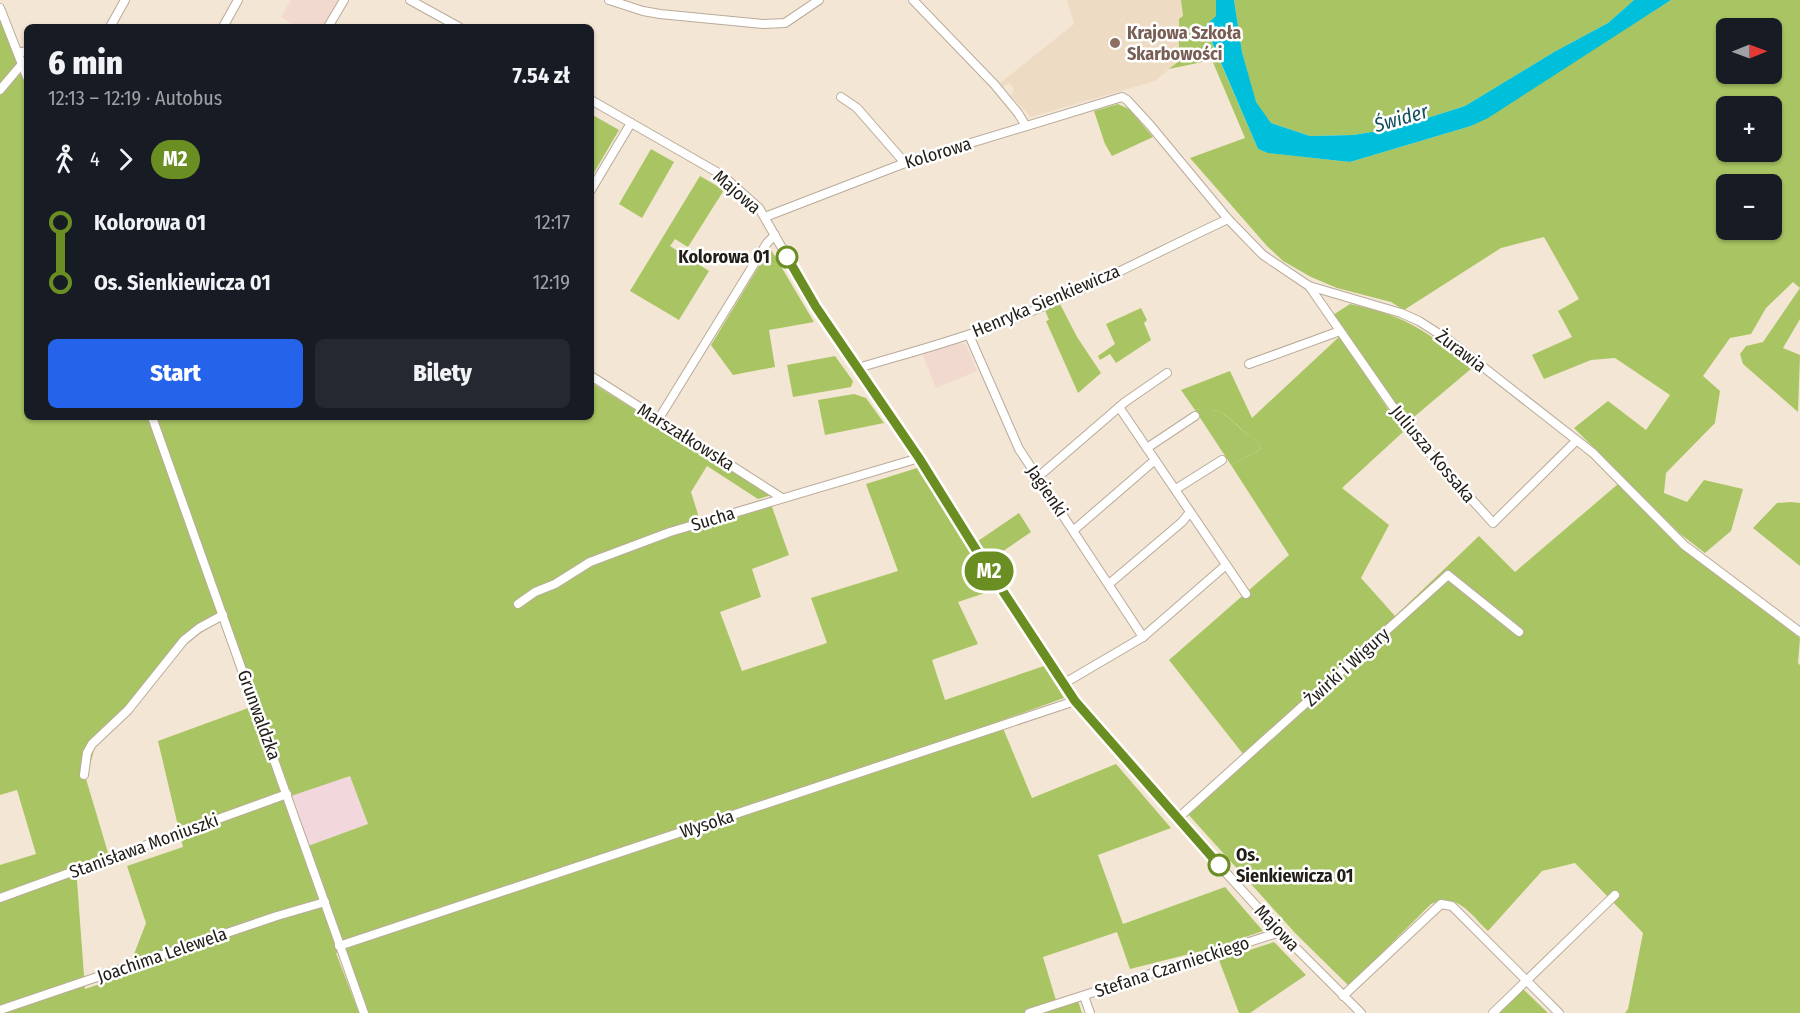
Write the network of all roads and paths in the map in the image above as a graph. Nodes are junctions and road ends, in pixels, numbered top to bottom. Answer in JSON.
{"nodes":[{"id":1,"x":125,"y":0,"type":"edge"},
{"id":2,"x":238,"y":0,"type":"edge"},
{"id":3,"x":344,"y":0,"type":"edge"},
{"id":4,"x":410,"y":0,"type":"edge"},
{"id":5,"x":609,"y":0,"type":"edge"},
{"id":6,"x":819,"y":0,"type":"edge"},
{"id":7,"x":913,"y":0,"type":"edge"},
{"id":8,"x":0,"y":8,"type":"edge"},
{"id":9,"x":444,"y":23,"type":"edge"},
{"id":10,"x":112,"y":24,"type":"edge"},
{"id":11,"x":225,"y":24,"type":"edge"},
{"id":12,"x":330,"y":24,"type":"edge"},
{"id":13,"x":22,"y":52,"type":"edge"},
{"id":14,"x":22,"y":64,"type":"junction"},
{"id":15,"x":24,"y":69,"type":"edge"},
{"id":16,"x":0,"y":90,"type":"edge"},
{"id":17,"x":842,"y":97,"type":"dead end"},
{"id":18,"x":1115,"y":99,"type":"joint"},
{"id":19,"x":594,"y":102,"type":"edge"},
{"id":20,"x":631,"y":123,"type":"junction"},
{"id":21,"x":1026,"y":126,"type":"junction"},
{"id":22,"x":905,"y":163,"type":"junction"},
{"id":23,"x":594,"y":185,"type":"edge"},
{"id":24,"x":765,"y":217,"type":"junction"},
{"id":25,"x":1228,"y":219,"type":"junction"},
{"id":26,"x":775,"y":235,"type":"junction"},
{"id":27,"x":1309,"y":286,"type":"junction"},
{"id":28,"x":1340,"y":296,"type":"junction"},
{"id":29,"x":1327,"y":312,"type":"junction"},
{"id":30,"x":1340,"y":331,"type":"junction"},
{"id":31,"x":969,"y":335,"type":"junction"},
{"id":32,"x":1249,"y":364,"type":"dead end"},
{"id":33,"x":858,"y":368,"type":"junction"},
{"id":34,"x":1167,"y":373,"type":"dead end"},
{"id":35,"x":594,"y":378,"type":"edge"},
{"id":36,"x":1119,"y":407,"type":"junction"},
{"id":37,"x":1195,"y":416,"type":"dead end"},
{"id":38,"x":153,"y":420,"type":"edge"},
{"id":39,"x":658,"y":420,"type":"junction"},
{"id":40,"x":1576,"y":441,"type":"junction"},
{"id":41,"x":1147,"y":448,"type":"junction"},
{"id":42,"x":919,"y":458,"type":"junction"},
{"id":43,"x":1155,"y":460,"type":"junction"},
{"id":44,"x":1222,"y":460,"type":"dead end"},
{"id":45,"x":1038,"y":477,"type":"junction"},
{"id":46,"x":1176,"y":489,"type":"junction"},
{"id":47,"x":782,"y":498,"type":"junction"},
{"id":48,"x":1190,"y":512,"type":"junction"},
{"id":49,"x":1074,"y":530,"type":"junction"},
{"id":50,"x":1226,"y":566,"type":"junction"},
{"id":51,"x":1108,"y":584,"type":"junction"},
{"id":52,"x":1246,"y":594,"type":"dead end"},
{"id":53,"x":518,"y":604,"type":"dead end"},
{"id":54,"x":223,"y":615,"type":"junction"},
{"id":55,"x":1519,"y":632,"type":"dead end"},
{"id":56,"x":1800,"y":633,"type":"edge"},
{"id":57,"x":1143,"y":637,"type":"junction"},
{"id":58,"x":1063,"y":684,"type":"junction"},
{"id":59,"x":1075,"y":701,"type":"junction"},
{"id":60,"x":84,"y":775,"type":"dead end"},
{"id":61,"x":287,"y":794,"type":"junction"},
{"id":62,"x":1177,"y":819,"type":"junction"},
{"id":63,"x":1615,"y":895,"type":"dead end"},
{"id":64,"x":0,"y":898,"type":"edge"},
{"id":65,"x":325,"y":902,"type":"junction"},
{"id":66,"x":1280,"y":932,"type":"junction"},
{"id":67,"x":339,"y":946,"type":"junction"},
{"id":68,"x":1526,"y":980,"type":"junction"},
{"id":69,"x":1084,"y":996,"type":"junction"},
{"id":70,"x":1343,"y":996,"type":"junction"},
{"id":71,"x":0,"y":1010,"type":"edge"},
{"id":72,"x":364,"y":1013,"type":"edge"},
{"id":73,"x":1029,"y":1013,"type":"edge"},
{"id":74,"x":1090,"y":1013,"type":"edge"},
{"id":75,"x":1361,"y":1013,"type":"edge"},
{"id":76,"x":1493,"y":1013,"type":"edge"},
{"id":77,"x":1559,"y":1013,"type":"edge"}],
"edges":[{"from":1,"to":10,"type":"street"},
{"from":2,"to":11,"type":"street"},
{"from":3,"to":12,"type":"street"},
{"from":4,"to":9,"type":"street"},
{"from":5,"to":6,"type":"street"},
{"from":7,"to":21,"type":"street"},
{"from":8,"to":13,"type":"street"},
{"from":13,"to":14,"type":"street"},
{"from":14,"to":15,"type":"street"},
{"from":14,"to":16,"type":"street"},
{"from":17,"to":22,"type":"street"},
{"from":18,"to":21,"type":"street","name":"Kolorowa"},
{"from":18,"to":25,"type":"street","name":"Żurawia"},
{"from":19,"to":20,"type":"street","name":"Majowa"},
{"from":20,"to":23,"type":"street"},
{"from":20,"to":24,"type":"street","name":"Majowa"},
{"from":21,"to":22,"type":"street","name":"Kolorowa"},
{"from":22,"to":24,"type":"street","name":"Kolorowa"},
{"from":24,"to":26,"type":"street","name":"Majowa"},
{"from":25,"to":27,"type":"street","name":"Żurawia"},
{"from":25,"to":31,"type":"street","name":"Henryka Sienkiewicza"},
{"from":26,"to":33,"type":"street","name":"Majowa"},
{"from":26,"to":39,"type":"street"},
{"from":27,"to":28,"type":"street","name":"Żurawia"},
{"from":27,"to":29,"type":"street","name":"Juliusza Kossaka"},
{"from":28,"to":29,"type":"street"},
{"from":28,"to":40,"type":"street","name":"Żurawia"},
{"from":29,"to":30,"type":"street","name":"Juliusza Kossaka"},
{"from":30,"to":32,"type":"street"},
{"from":30,"to":40,"type":"street","name":"Juliusza Kossaka"},
{"from":31,"to":33,"type":"street","name":"Henryka Sienkiewicza"},
{"from":31,"to":45,"type":"street","name":"Jagienki"},
{"from":33,"to":42,"type":"street","name":"Majowa"},
{"from":34,"to":36,"type":"street"},
{"from":35,"to":39,"type":"street","name":"Marszałkowska"},
{"from":36,"to":41,"type":"street"},
{"from":36,"to":45,"type":"street"},
{"from":37,"to":41,"type":"street"},
{"from":38,"to":54,"type":"street","name":"Grunwaldzka"},
{"from":39,"to":47,"type":"street","name":"Marszałkowska"},
{"from":40,"to":56,"type":"street","name":"Żurawia"},
{"from":41,"to":43,"type":"street"},
{"from":42,"to":47,"type":"street","name":"Sucha"},
{"from":42,"to":58,"type":"street","name":"Majowa"},
{"from":43,"to":46,"type":"street"},
{"from":43,"to":49,"type":"street"},
{"from":44,"to":46,"type":"street"},
{"from":45,"to":49,"type":"street","name":"Jagienki"},
{"from":46,"to":48,"type":"street"},
{"from":47,"to":53,"type":"street","name":"Sucha"},
{"from":48,"to":50,"type":"street"},
{"from":48,"to":51,"type":"street"},
{"from":49,"to":51,"type":"street","name":"Jagienki"},
{"from":50,"to":52,"type":"street"},
{"from":50,"to":57,"type":"street"},
{"from":51,"to":57,"type":"street","name":"Jagienki"},
{"from":54,"to":60,"type":"street"},
{"from":54,"to":61,"type":"street","name":"Grunwaldzka"},
{"from":55,"to":62,"type":"street","name":"Żwirki i Wigury"},
{"from":57,"to":58,"type":"street"},
{"from":58,"to":59,"type":"street","name":"Majowa"},
{"from":59,"to":62,"type":"street","name":"Majowa"},
{"from":59,"to":67,"type":"street","name":"Wysoka"},
{"from":61,"to":64,"type":"street","name":"Stanisława Moniuszki"},
{"from":61,"to":65,"type":"street","name":"Grunwaldzka"},
{"from":62,"to":66,"type":"street","name":"Majowa"},
{"from":63,"to":68,"type":"street"},
{"from":65,"to":67,"type":"street","name":"Grunwaldzka"},
{"from":65,"to":71,"type":"street","name":"Joachima Lelewela"},
{"from":66,"to":69,"type":"street","name":"Stefana Czarnieckiego"},
{"from":66,"to":70,"type":"street","name":"Majowa"},
{"from":67,"to":72,"type":"street","name":"Grunwaldzka"},
{"from":68,"to":70,"type":"street"},
{"from":68,"to":76,"type":"street"},
{"from":68,"to":77,"type":"street"},
{"from":69,"to":73,"type":"street","name":"Stefana Czarnieckiego"},
{"from":69,"to":74,"type":"street"},
{"from":70,"to":75,"type":"street","name":"Majowa"}]}
